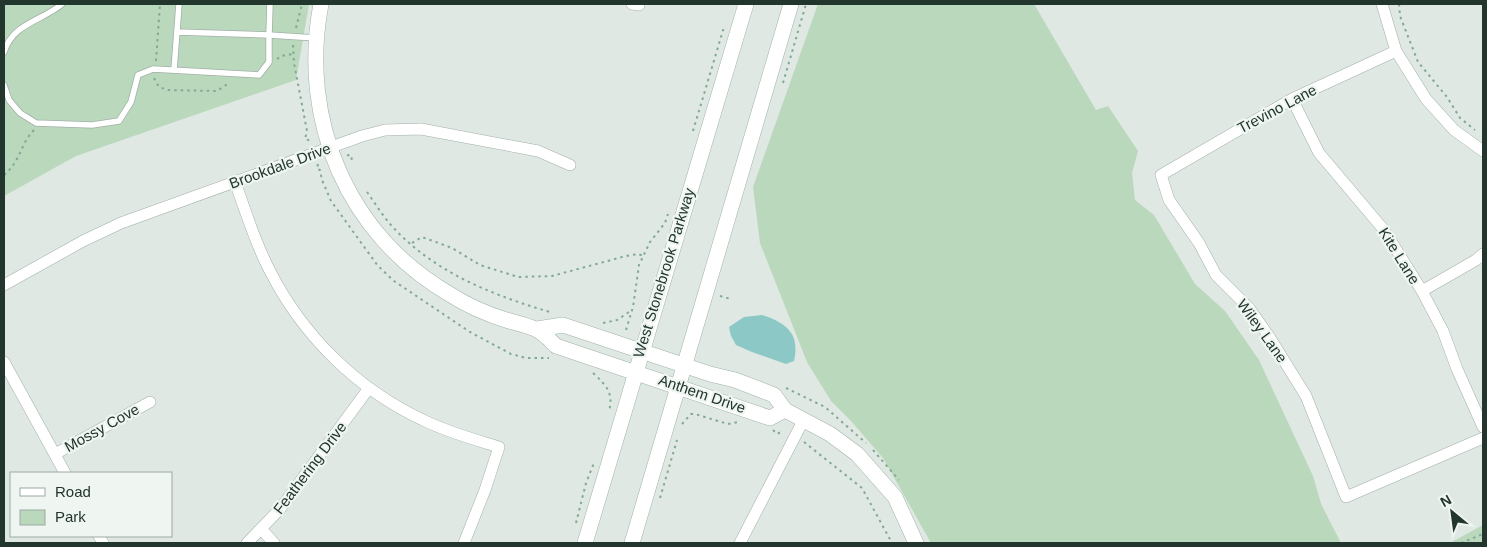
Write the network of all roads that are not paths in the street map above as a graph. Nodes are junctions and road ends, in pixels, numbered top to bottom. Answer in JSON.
{"nodes":[{"id":1,"x":62,"y":4,"type":"edge"},
{"id":2,"x":179,"y":4,"type":"edge"},
{"id":3,"x":270,"y":4,"type":"edge"},
{"id":4,"x":320,"y":4,"type":"edge"},
{"id":5,"x":746,"y":4,"type":"edge"},
{"id":6,"x":791,"y":4,"type":"edge"},
{"id":7,"x":1382,"y":4,"type":"edge"},
{"id":8,"x":177,"y":32,"type":"junction"},
{"id":9,"x":269,"y":35,"type":"junction"},
{"id":10,"x":316,"y":38,"type":"junction"},
{"id":11,"x":1396,"y":51,"type":"junction"},
{"id":12,"x":4,"y":52,"type":"edge"},
{"id":13,"x":174,"y":70,"type":"junction"},
{"id":14,"x":4,"y":85,"type":"edge"},
{"id":15,"x":1292,"y":99,"type":"junction"},
{"id":16,"x":329,"y":148,"type":"junction"},
{"id":17,"x":1483,"y":151,"type":"edge"},
{"id":18,"x":570,"y":165,"type":"dead end"},
{"id":19,"x":1161,"y":175,"type":"joint"},
{"id":20,"x":235,"y":182,"type":"junction"},
{"id":21,"x":1483,"y":254,"type":"edge"},
{"id":22,"x":4,"y":285,"type":"edge"},
{"id":23,"x":1422,"y":291,"type":"junction"},
{"id":24,"x":537,"y":329,"type":"junction"},
{"id":25,"x":641,"y":351,"type":"junction"},
{"id":26,"x":4,"y":362,"type":"edge"},
{"id":27,"x":685,"y":366,"type":"junction"},
{"id":28,"x":635,"y":372,"type":"junction"},
{"id":29,"x":679,"y":387,"type":"junction"},
{"id":30,"x":369,"y":388,"type":"junction"},
{"id":31,"x":150,"y":402,"type":"dead end"},
{"id":32,"x":786,"y":410,"type":"junction"},
{"id":33,"x":804,"y":419,"type":"junction"},
{"id":34,"x":1483,"y":427,"type":"edge"},
{"id":35,"x":1483,"y":438,"type":"edge"},
{"id":36,"x":55,"y":454,"type":"junction"},
{"id":37,"x":64,"y":472,"type":"edge"},
{"id":38,"x":262,"y":530,"type":"junction"},
{"id":39,"x":247,"y":543,"type":"edge"},
{"id":40,"x":274,"y":543,"type":"edge"},
{"id":41,"x":464,"y":543,"type":"edge"},
{"id":42,"x":585,"y":543,"type":"edge"},
{"id":43,"x":632,"y":543,"type":"edge"},
{"id":44,"x":740,"y":543,"type":"edge"},
{"id":45,"x":916,"y":543,"type":"edge"}],
"edges":[{"from":1,"to":12,"type":"lane"},
{"from":2,"to":8,"type":"lane"},
{"from":3,"to":9,"type":"lane"},
{"from":4,"to":10,"type":"street","name":"Anthem Drive"},
{"from":5,"to":25,"type":"street","name":"West Stonebrook Parkway"},
{"from":6,"to":27,"type":"street"},
{"from":7,"to":11,"type":"street"},
{"from":8,"to":9,"type":"lane"},
{"from":8,"to":13,"type":"lane"},
{"from":9,"to":10,"type":"lane"},
{"from":9,"to":13,"type":"lane"},
{"from":10,"to":16,"type":"street","name":"Anthem Drive"},
{"from":11,"to":15,"type":"street","name":"Trevino Lane"},
{"from":11,"to":17,"type":"street"},
{"from":13,"to":14,"type":"lane"},
{"from":15,"to":19,"type":"street","name":"Trevino Lane"},
{"from":15,"to":23,"type":"street","name":"Kite Lane"},
{"from":16,"to":18,"type":"street","name":"Brookdale Drive"},
{"from":16,"to":20,"type":"street","name":"Brookdale Drive"},
{"from":16,"to":24,"type":"street","name":"Anthem Drive"},
{"from":19,"to":35,"type":"street","name":"Wiley Lane"},
{"from":20,"to":22,"type":"street","name":"Brookdale Drive"},
{"from":20,"to":30,"type":"street"},
{"from":21,"to":23,"type":"street"},
{"from":23,"to":34,"type":"street","name":"Kite Lane"},
{"from":24,"to":25,"type":"street","name":"Anthem Drive"},
{"from":24,"to":28,"type":"street","name":"Anthem Drive"},
{"from":25,"to":27,"type":"street","name":"Anthem Drive"},
{"from":25,"to":28,"type":"street","name":"West Stonebrook Parkway"},
{"from":26,"to":36,"type":"street"},
{"from":27,"to":29,"type":"street"},
{"from":27,"to":32,"type":"street","name":"Anthem Drive"},
{"from":28,"to":29,"type":"street","name":"Anthem Drive"},
{"from":28,"to":42,"type":"street","name":"West Stonebrook Parkway"},
{"from":29,"to":32,"type":"street","name":"Anthem Drive"},
{"from":29,"to":43,"type":"street"},
{"from":30,"to":38,"type":"street","name":"Feathering Drive"},
{"from":30,"to":41,"type":"street"},
{"from":31,"to":36,"type":"street","name":"Mossy Cove"},
{"from":32,"to":33,"type":"street","name":"Anthem Drive"},
{"from":33,"to":44,"type":"street"},
{"from":33,"to":45,"type":"street","name":"Anthem Drive"},
{"from":36,"to":37,"type":"street"},
{"from":38,"to":39,"type":"street","name":"Feathering Drive"},
{"from":38,"to":40,"type":"street"}]}
